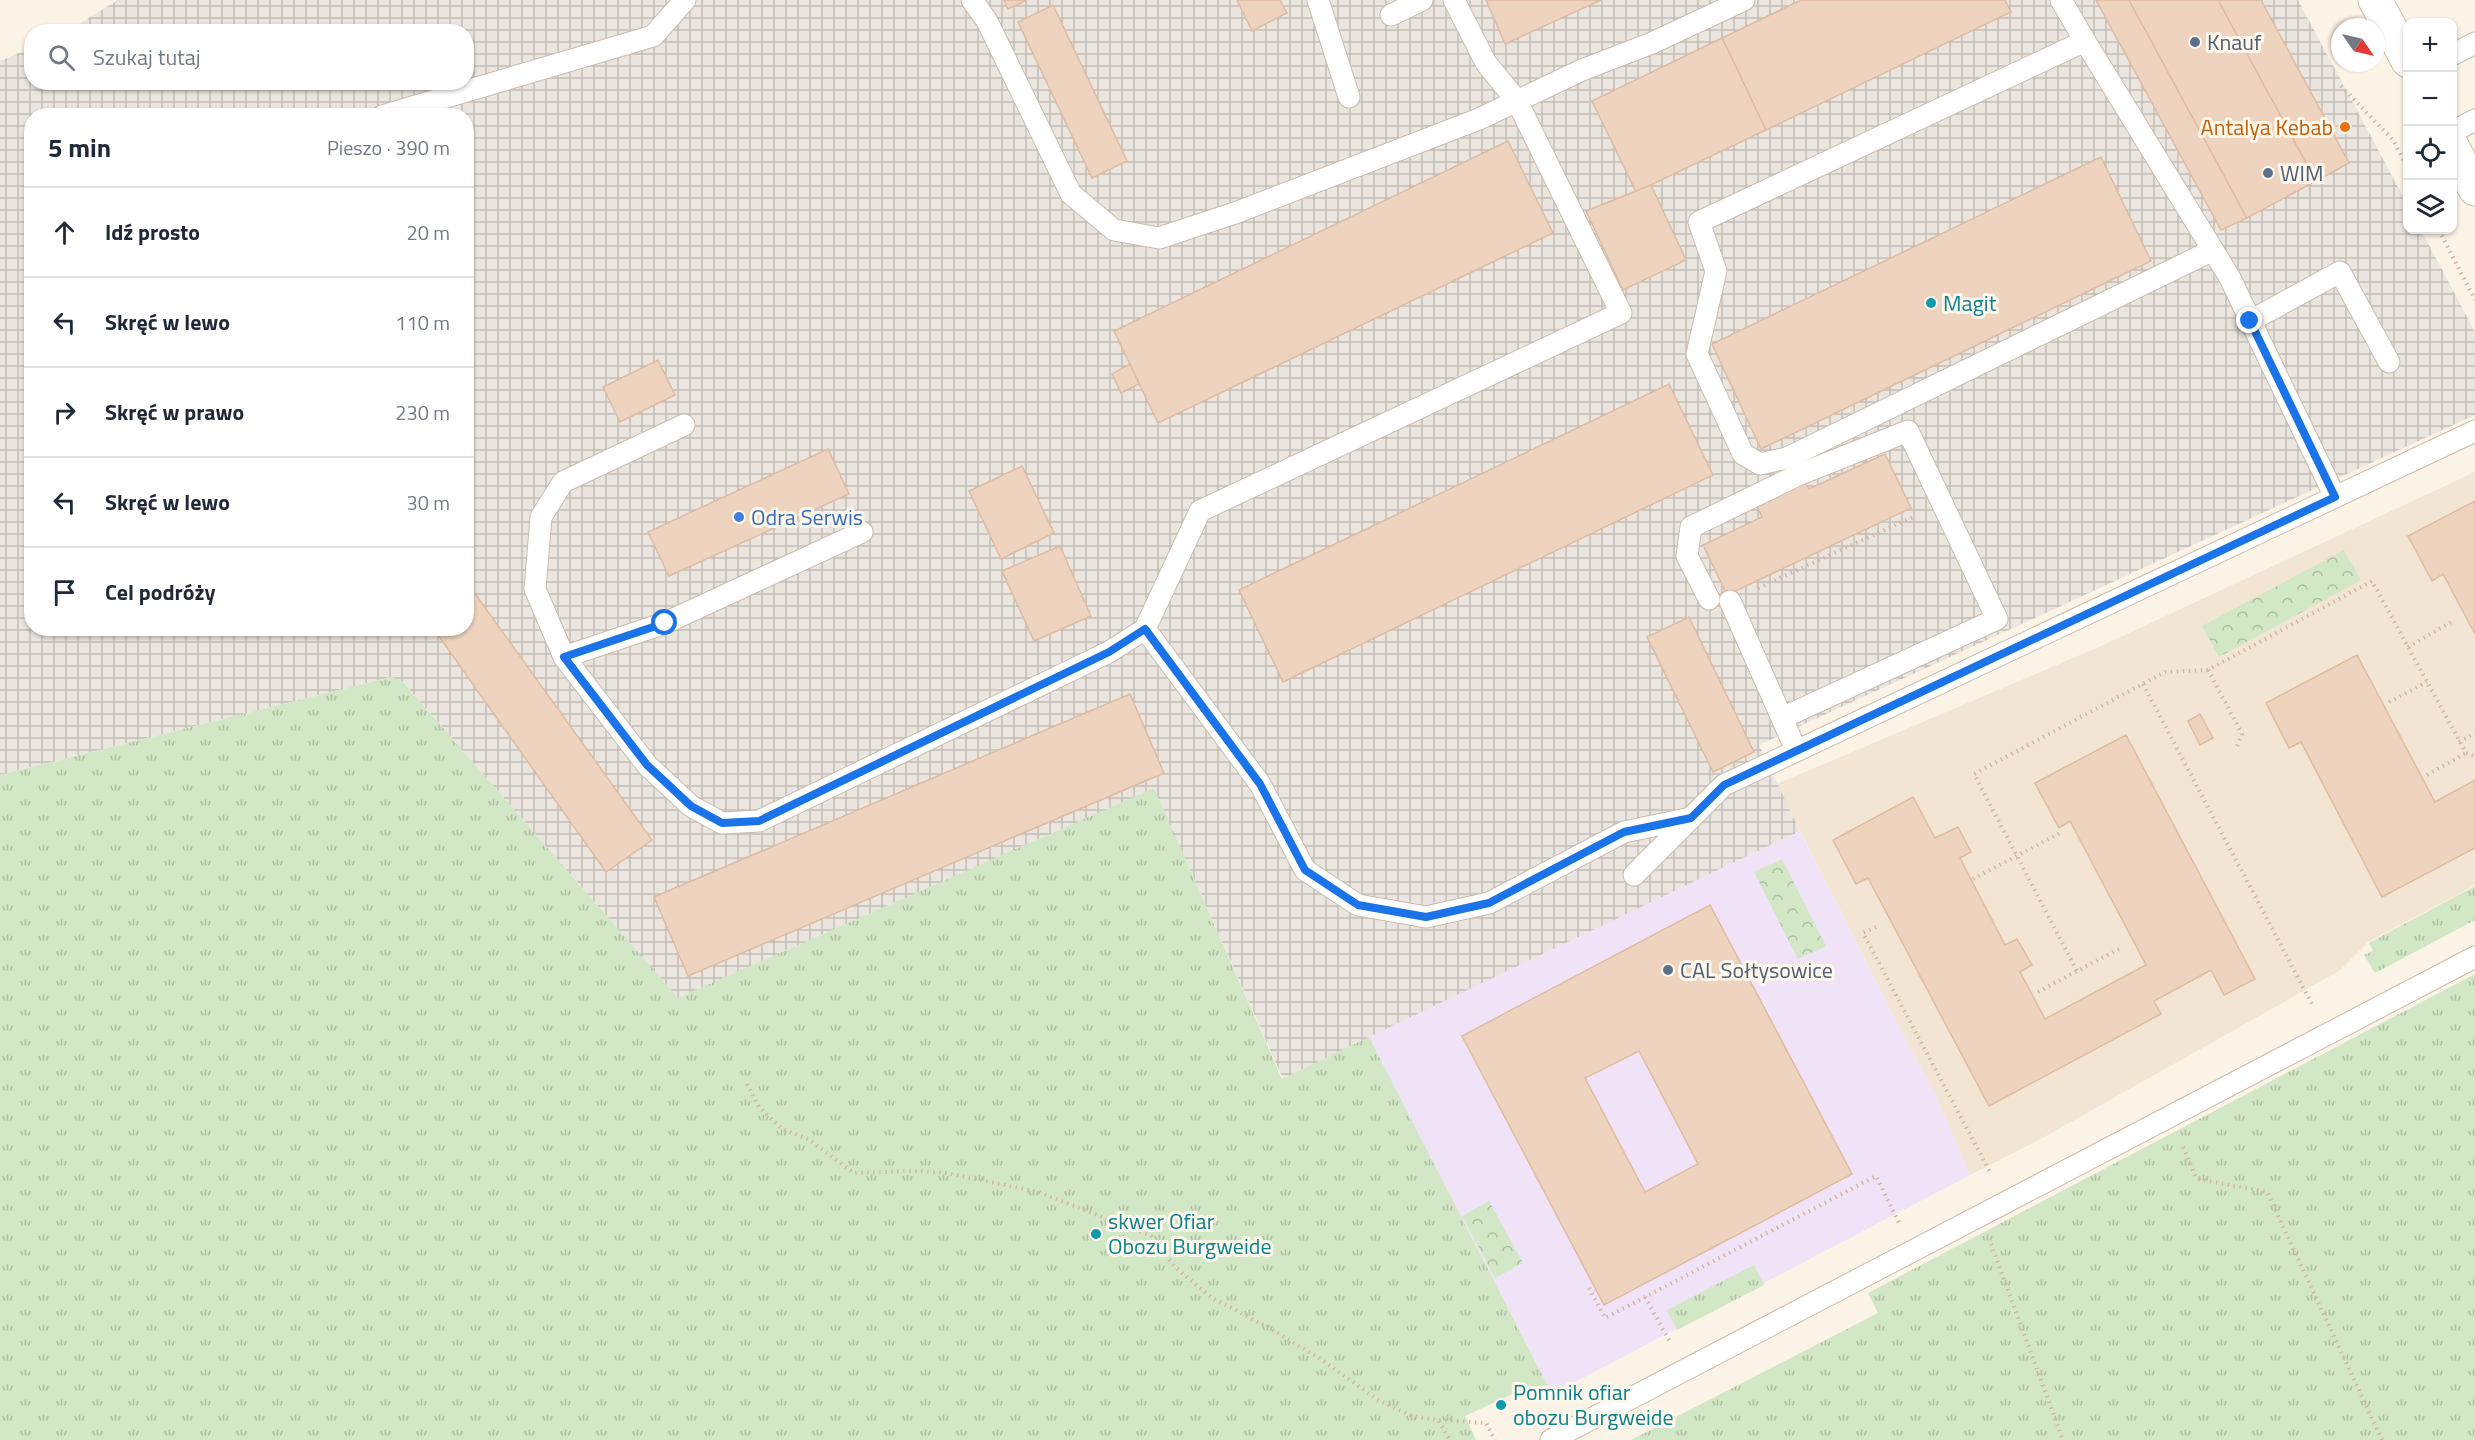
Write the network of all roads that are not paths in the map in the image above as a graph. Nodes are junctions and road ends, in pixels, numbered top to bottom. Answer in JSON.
{"nodes":[{"id":1,"x":685,"y":0,"type":"edge"},
{"id":2,"x":972,"y":0,"type":"edge"},
{"id":3,"x":1318,"y":0,"type":"edge"},
{"id":4,"x":1422,"y":0,"type":"edge"},
{"id":5,"x":1454,"y":0,"type":"edge"},
{"id":6,"x":1744,"y":0,"type":"edge"},
{"id":7,"x":2061,"y":0,"type":"edge"},
{"id":8,"x":2375,"y":0,"type":"edge"},
{"id":9,"x":1391,"y":15,"type":"dead end"},
{"id":10,"x":2085,"y":41,"type":"junction"},
{"id":11,"x":2475,"y":43,"type":"edge"},
{"id":12,"x":2403,"y":52,"type":"edge"},
{"id":13,"x":2457,"y":52,"type":"edge"},
{"id":14,"x":474,"y":89,"type":"edge"},
{"id":15,"x":470,"y":90,"type":"edge"},
{"id":16,"x":1349,"y":97,"type":"dead end"},
{"id":17,"x":1517,"y":101,"type":"junction"},
{"id":18,"x":409,"y":108,"type":"edge"},
{"id":19,"x":2475,"y":120,"type":"edge"},
{"id":20,"x":2457,"y":129,"type":"edge"},
{"id":21,"x":2457,"y":155,"type":"edge"},
{"id":22,"x":2475,"y":189,"type":"edge"},
{"id":23,"x":2213,"y":249,"type":"junction"},
{"id":24,"x":2250,"y":321,"type":"junction"},
{"id":25,"x":2390,"y":362,"type":"dead end"},
{"id":26,"x":684,"y":425,"type":"dead end"},
{"id":27,"x":2475,"y":431,"type":"edge"},
{"id":28,"x":2335,"y":497,"type":"junction"},
{"id":29,"x":862,"y":532,"type":"dead end"},
{"id":30,"x":1145,"y":629,"type":"junction"},
{"id":31,"x":564,"y":657,"type":"junction"},
{"id":32,"x":1782,"y":717,"type":"junction"},
{"id":33,"x":1796,"y":750,"type":"junction"},
{"id":34,"x":1691,"y":818,"type":"junction"},
{"id":35,"x":1634,"y":875,"type":"dead end"},
{"id":36,"x":2475,"y":957,"type":"edge"},
{"id":37,"x":1551,"y":1440,"type":"edge"}],
"edges":[{"from":1,"to":14,"type":"lane"},
{"from":2,"to":17,"type":"lane"},
{"from":3,"to":16,"type":"lane"},
{"from":4,"to":9,"type":"lane"},
{"from":5,"to":17,"type":"lane"},
{"from":6,"to":17,"type":"lane"},
{"from":7,"to":10,"type":"lane"},
{"from":8,"to":12,"type":"street"},
{"from":10,"to":23,"type":"lane"},
{"from":10,"to":23,"type":"lane"},
{"from":11,"to":13,"type":"lane"},
{"from":15,"to":18,"type":"lane"},
{"from":17,"to":30,"type":"lane"},
{"from":19,"to":20,"type":"lane"},
{"from":21,"to":22,"type":"street"},
{"from":23,"to":24,"type":"lane"},
{"from":24,"to":25,"type":"lane"},
{"from":24,"to":28,"type":"lane"},
{"from":26,"to":31,"type":"lane"},
{"from":27,"to":28,"type":"lane"},
{"from":28,"to":33,"type":"lane"},
{"from":29,"to":31,"type":"lane"},
{"from":30,"to":31,"type":"lane"},
{"from":30,"to":34,"type":"lane"},
{"from":32,"to":32,"type":"lane"},
{"from":32,"to":33,"type":"lane"},
{"from":33,"to":34,"type":"lane"},
{"from":34,"to":35,"type":"lane"},
{"from":36,"to":37,"type":"lane"}]}
